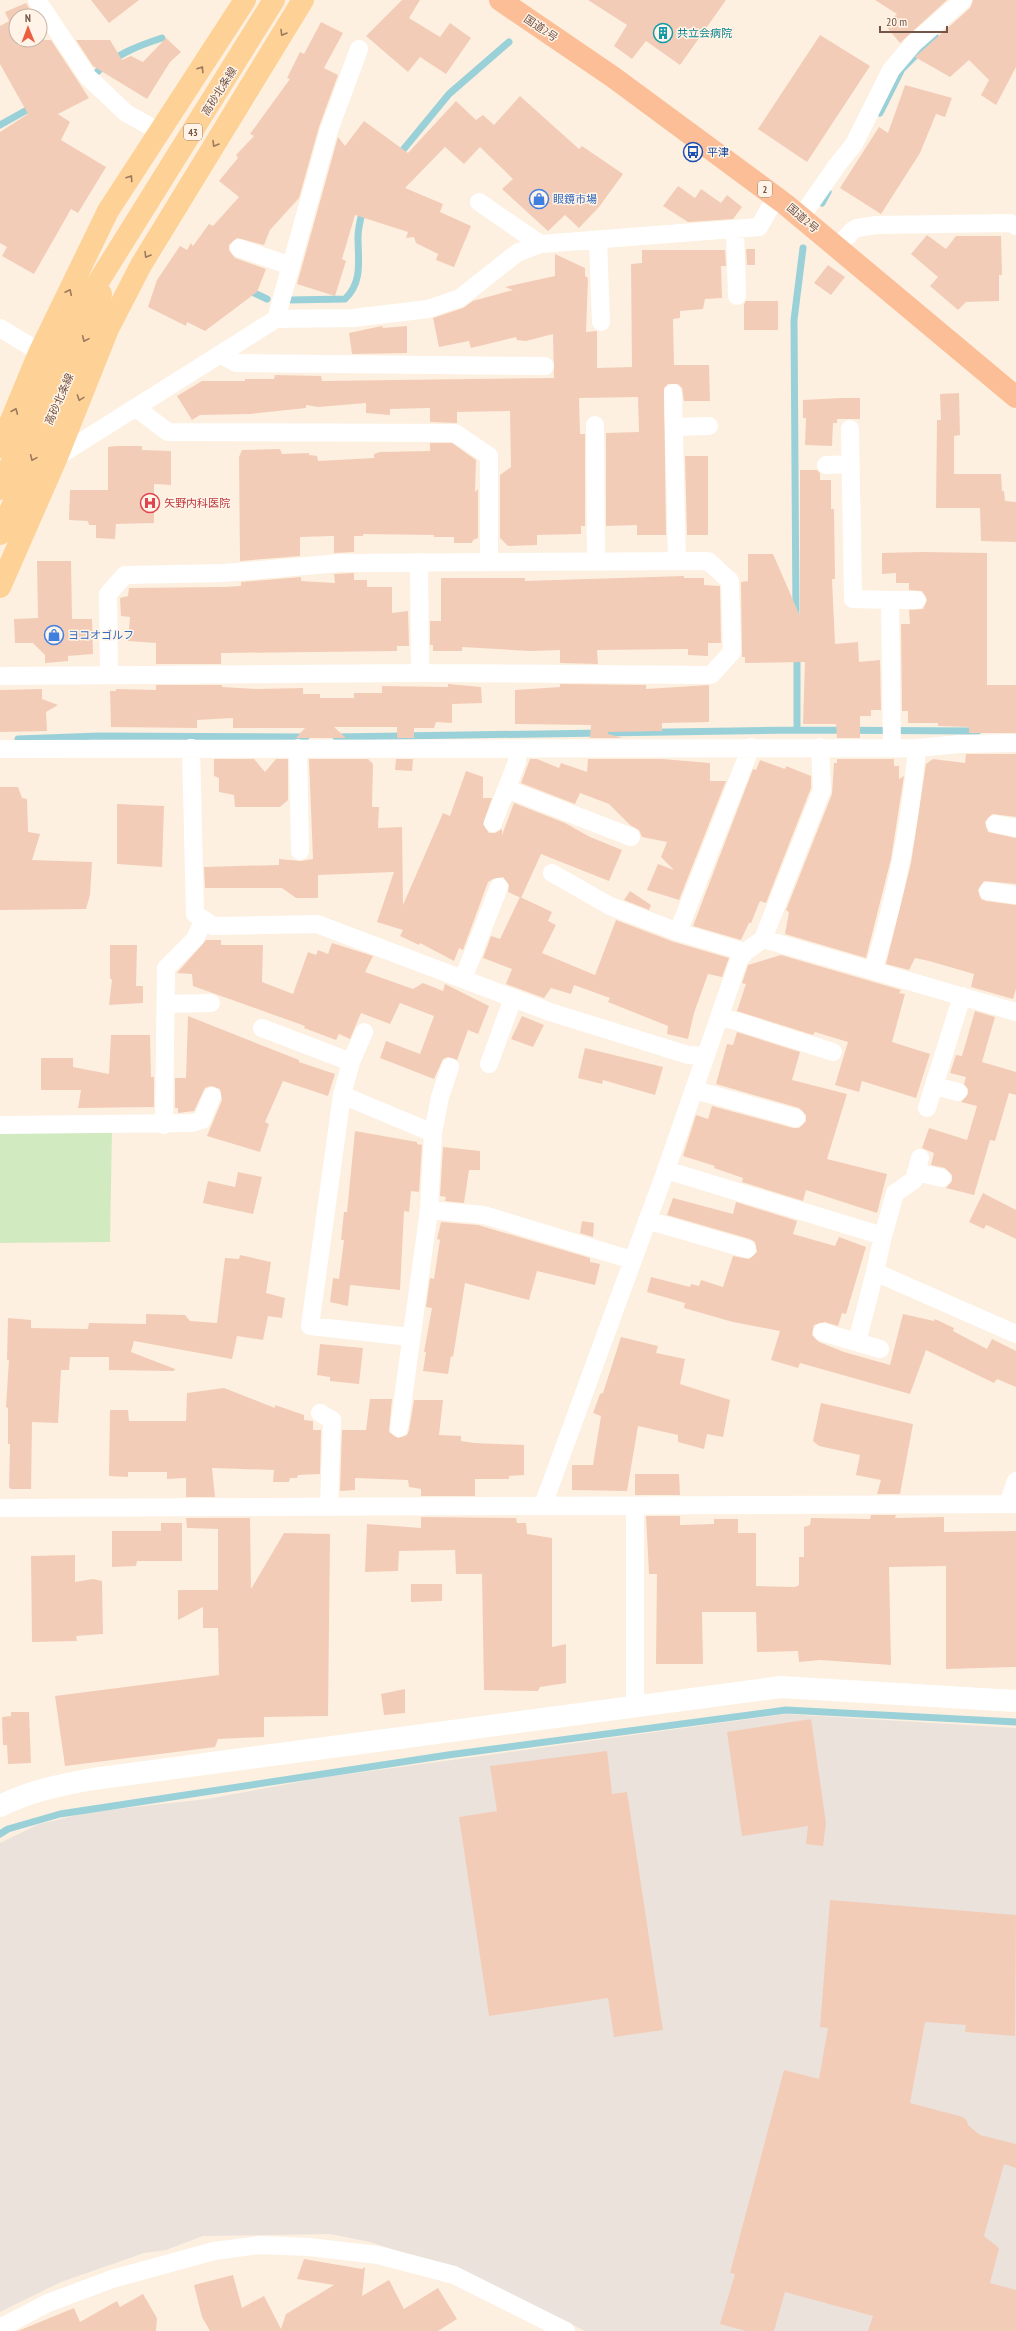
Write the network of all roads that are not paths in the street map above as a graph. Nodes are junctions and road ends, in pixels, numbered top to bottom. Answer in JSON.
{"nodes":[{"id":1,"x":37,"y":0,"type":"edge"},
{"id":2,"x":245,"y":0,"type":"edge"},
{"id":3,"x":274,"y":0,"type":"edge"},
{"id":4,"x":303,"y":0,"type":"edge"},
{"id":5,"x":500,"y":0,"type":"edge"},
{"id":6,"x":963,"y":0,"type":"edge"},
{"id":7,"x":359,"y":49,"type":"dead end"},
{"id":8,"x":160,"y":132,"type":"junction"},
{"id":9,"x":776,"y":197,"type":"junction"},
{"id":10,"x":479,"y":202,"type":"dead end"},
{"id":11,"x":801,"y":217,"type":"junction"},
{"id":12,"x":1016,"y":226,"type":"edge"},
{"id":13,"x":735,"y":229,"type":"junction"},
{"id":14,"x":598,"y":240,"type":"junction"},
{"id":15,"x":540,"y":244,"type":"junction"},
{"id":16,"x":838,"y":247,"type":"junction"},
{"id":17,"x":239,"y":248,"type":"dead end"},
{"id":18,"x":111,"y":263,"type":"junction"},
{"id":19,"x":291,"y":266,"type":"junction"},
{"id":20,"x":737,"y":296,"type":"dead end"},
{"id":21,"x":276,"y":319,"type":"junction"},
{"id":22,"x":601,"y":322,"type":"dead end"},
{"id":23,"x":0,"y":328,"type":"edge"},
{"id":24,"x":39,"y":353,"type":"junction"},
{"id":25,"x":220,"y":354,"type":"junction"},
{"id":26,"x":545,"y":366,"type":"dead end"},
{"id":27,"x":88,"y":375,"type":"junction"},
{"id":28,"x":673,"y":393,"type":"dead end"},
{"id":29,"x":1016,"y":396,"type":"edge"},
{"id":30,"x":136,"y":408,"type":"junction"},
{"id":31,"x":595,"y":425,"type":"dead end"},
{"id":32,"x":709,"y":426,"type":"dead end"},
{"id":33,"x":674,"y":427,"type":"junction"},
{"id":34,"x":850,"y":429,"type":"dead end"},
{"id":35,"x":0,"y":447,"type":"edge"},
{"id":36,"x":57,"y":457,"type":"junction"},
{"id":37,"x":850,"y":464,"type":"junction"},
{"id":38,"x":826,"y":465,"type":"dead end"},
{"id":39,"x":0,"y":489,"type":"edge"},
{"id":40,"x":0,"y":534,"type":"edge"},
{"id":41,"x":490,"y":561,"type":"junction"},
{"id":42,"x":596,"y":561,"type":"junction"},
{"id":43,"x":676,"y":561,"type":"junction"},
{"id":44,"x":419,"y":562,"type":"junction"},
{"id":45,"x":0,"y":587,"type":"edge"},
{"id":46,"x":890,"y":600,"type":"junction"},
{"id":47,"x":917,"y":600,"type":"dead end"},
{"id":48,"x":420,"y":673,"type":"junction"},
{"id":49,"x":109,"y":675,"type":"junction"},
{"id":50,"x":0,"y":676,"type":"edge"},
{"id":51,"x":892,"y":734,"type":"junction"},
{"id":52,"x":1016,"y":744,"type":"edge"},
{"id":53,"x":751,"y":747,"type":"junction"},
{"id":54,"x":820,"y":747,"type":"junction"},
{"id":55,"x":191,"y":748,"type":"junction"},
{"id":56,"x":298,"y":748,"type":"junction"},
{"id":57,"x":917,"y":748,"type":"junction"},
{"id":58,"x":0,"y":749,"type":"edge"},
{"id":59,"x":517,"y":749,"type":"junction"},
{"id":60,"x":507,"y":789,"type":"junction"},
{"id":61,"x":493,"y":823,"type":"dead end"},
{"id":62,"x":995,"y":824,"type":"dead end"},
{"id":63,"x":1016,"y":828,"type":"edge"},
{"id":64,"x":631,"y":837,"type":"dead end"},
{"id":65,"x":300,"y":851,"type":"dead end"},
{"id":66,"x":552,"y":873,"type":"dead end"},
{"id":67,"x":499,"y":887,"type":"dead end"},
{"id":68,"x":988,"y":891,"type":"dead end"},
{"id":69,"x":1016,"y":895,"type":"edge"},
{"id":70,"x":203,"y":921,"type":"junction"},
{"id":71,"x":678,"y":932,"type":"junction"},
{"id":72,"x":764,"y":939,"type":"junction"},
{"id":73,"x":745,"y":952,"type":"junction"},
{"id":74,"x":873,"y":971,"type":"junction"},
{"id":75,"x":463,"y":979,"type":"junction"},
{"id":76,"x":962,"y":996,"type":"junction"},
{"id":77,"x":513,"y":998,"type":"junction"},
{"id":78,"x":211,"y":1003,"type":"dead end"},
{"id":79,"x":166,"y":1004,"type":"junction"},
{"id":80,"x":1016,"y":1012,"type":"edge"},
{"id":81,"x":720,"y":1016,"type":"junction"},
{"id":82,"x":262,"y":1028,"type":"dead end"},
{"id":83,"x":364,"y":1032,"type":"dead end"},
{"id":84,"x":833,"y":1052,"type":"dead end"},
{"id":85,"x":706,"y":1056,"type":"junction"},
{"id":86,"x":351,"y":1062,"type":"junction"},
{"id":87,"x":489,"y":1064,"type":"dead end"},
{"id":88,"x":450,"y":1066,"type":"dead end"},
{"id":89,"x":935,"y":1086,"type":"junction"},
{"id":90,"x":695,"y":1090,"type":"junction"},
{"id":91,"x":958,"y":1092,"type":"dead end"},
{"id":92,"x":342,"y":1095,"type":"junction"},
{"id":93,"x":212,"y":1096,"type":"dead end"},
{"id":94,"x":927,"y":1108,"type":"dead end"},
{"id":95,"x":796,"y":1118,"type":"dead end"},
{"id":96,"x":0,"y":1125,"type":"edge"},
{"id":97,"x":164,"y":1125,"type":"junction"},
{"id":98,"x":433,"y":1132,"type":"junction"},
{"id":99,"x":666,"y":1170,"type":"junction"},
{"id":100,"x":942,"y":1178,"type":"dead end"},
{"id":101,"x":429,"y":1210,"type":"junction"},
{"id":102,"x":648,"y":1220,"type":"junction"},
{"id":103,"x":883,"y":1236,"type":"junction"},
{"id":104,"x":747,"y":1249,"type":"dead end"},
{"id":105,"x":632,"y":1260,"type":"junction"},
{"id":106,"x":875,"y":1272,"type":"junction"},
{"id":107,"x":822,"y":1332,"type":"dead end"},
{"id":108,"x":1016,"y":1334,"type":"edge"},
{"id":109,"x":410,"y":1337,"type":"junction"},
{"id":110,"x":857,"y":1342,"type":"junction"},
{"id":111,"x":880,"y":1349,"type":"dead end"},
{"id":112,"x":320,"y":1413,"type":"dead end"},
{"id":113,"x":399,"y":1428,"type":"dead end"},
{"id":114,"x":1016,"y":1481,"type":"edge"},
{"id":115,"x":1012,"y":1504,"type":"edge"},
{"id":116,"x":543,"y":1505,"type":"junction"},
{"id":117,"x":329,"y":1506,"type":"junction"},
{"id":118,"x":634,"y":1507,"type":"junction"},
{"id":119,"x":0,"y":1508,"type":"edge"},
{"id":120,"x":1016,"y":1701,"type":"edge"},
{"id":121,"x":635,"y":1707,"type":"junction"},
{"id":122,"x":0,"y":1806,"type":"edge"},
{"id":123,"x":12,"y":2326,"type":"edge"},
{"id":124,"x":566,"y":2331,"type":"edge"}],
"edges":[{"from":1,"to":8,"type":"street"},
{"from":8,"to":2,"type":"main road","one_way":true},
{"from":3,"to":18,"type":"main road","name":"高砂北条線","number":"43"},
{"from":4,"to":27,"type":"main road","one_way":true},
{"from":5,"to":9,"type":"highway","name":"国道2号","number":"2"},
{"from":6,"to":11,"type":"street"},
{"from":7,"to":19,"type":"street"},
{"from":24,"to":8,"type":"main road","one_way":true},
{"from":9,"to":11,"type":"highway","name":"国道2号","number":"2"},
{"from":9,"to":13,"type":"street"},
{"from":10,"to":15,"type":"street"},
{"from":11,"to":16,"type":"highway","name":"国道2号","number":"2"},
{"from":12,"to":16,"type":"street"},
{"from":13,"to":14,"type":"street"},
{"from":13,"to":20,"type":"street"},
{"from":14,"to":15,"type":"street"},
{"from":14,"to":22,"type":"street"},
{"from":15,"to":21,"type":"street"},
{"from":16,"to":29,"type":"highway","name":"国道2号","number":"2"},
{"from":17,"to":19,"type":"street"},
{"from":18,"to":39,"type":"main road","name":"高砂北条線","number":"43"},
{"from":18,"to":40,"type":"main road","name":"高砂北条線","number":"43","one_way":true},
{"from":19,"to":21,"type":"street"},
{"from":21,"to":25,"type":"street"},
{"from":23,"to":24,"type":"street"},
{"from":24,"to":27,"type":"street"},
{"from":35,"to":24,"type":"main road","one_way":true},
{"from":25,"to":26,"type":"street"},
{"from":25,"to":30,"type":"street"},
{"from":27,"to":36,"type":"main road","one_way":true},
{"from":28,"to":33,"type":"street"},
{"from":30,"to":36,"type":"street"},
{"from":30,"to":41,"type":"street"},
{"from":31,"to":42,"type":"street"},
{"from":32,"to":33,"type":"street"},
{"from":33,"to":43,"type":"street"},
{"from":34,"to":37,"type":"street"},
{"from":36,"to":45,"type":"main road"},
{"from":37,"to":38,"type":"street"},
{"from":37,"to":46,"type":"street"},
{"from":41,"to":42,"type":"street"},
{"from":41,"to":44,"type":"street"},
{"from":42,"to":43,"type":"street"},
{"from":43,"to":48,"type":"street"},
{"from":44,"to":48,"type":"street"},
{"from":44,"to":49,"type":"street"},
{"from":46,"to":47,"type":"street"},
{"from":46,"to":51,"type":"street"},
{"from":48,"to":49,"type":"street"},
{"from":49,"to":50,"type":"street"},
{"from":51,"to":54,"type":"street"},
{"from":51,"to":57,"type":"street"},
{"from":52,"to":57,"type":"street"},
{"from":53,"to":54,"type":"street"},
{"from":53,"to":59,"type":"street"},
{"from":53,"to":71,"type":"street"},
{"from":54,"to":72,"type":"street"},
{"from":55,"to":56,"type":"street"},
{"from":55,"to":58,"type":"street"},
{"from":55,"to":70,"type":"street"},
{"from":56,"to":59,"type":"street"},
{"from":56,"to":65,"type":"street"},
{"from":57,"to":74,"type":"street"},
{"from":59,"to":60,"type":"street"},
{"from":60,"to":61,"type":"street"},
{"from":60,"to":64,"type":"street"},
{"from":62,"to":63,"type":"street"},
{"from":66,"to":71,"type":"street"},
{"from":67,"to":75,"type":"street"},
{"from":68,"to":69,"type":"street"},
{"from":70,"to":75,"type":"street"},
{"from":70,"to":79,"type":"street"},
{"from":71,"to":73,"type":"street"},
{"from":72,"to":73,"type":"street"},
{"from":72,"to":74,"type":"street"},
{"from":73,"to":81,"type":"street"},
{"from":74,"to":76,"type":"street"},
{"from":75,"to":77,"type":"street"},
{"from":76,"to":80,"type":"street"},
{"from":76,"to":89,"type":"street"},
{"from":77,"to":85,"type":"street"},
{"from":77,"to":87,"type":"street"},
{"from":78,"to":79,"type":"street"},
{"from":79,"to":97,"type":"street"},
{"from":81,"to":84,"type":"street"},
{"from":81,"to":85,"type":"street"},
{"from":82,"to":86,"type":"street"},
{"from":83,"to":86,"type":"street"},
{"from":85,"to":90,"type":"street"},
{"from":86,"to":92,"type":"street"},
{"from":88,"to":98,"type":"street"},
{"from":89,"to":91,"type":"street"},
{"from":89,"to":94,"type":"street"},
{"from":90,"to":95,"type":"street"},
{"from":90,"to":99,"type":"street"},
{"from":92,"to":98,"type":"street"},
{"from":92,"to":109,"type":"street"},
{"from":93,"to":97,"type":"street"},
{"from":96,"to":97,"type":"street"},
{"from":98,"to":101,"type":"street"},
{"from":99,"to":102,"type":"street"},
{"from":99,"to":103,"type":"street"},
{"from":100,"to":103,"type":"street"},
{"from":101,"to":105,"type":"street"},
{"from":101,"to":109,"type":"street"},
{"from":102,"to":104,"type":"street"},
{"from":102,"to":105,"type":"street"},
{"from":103,"to":106,"type":"street"},
{"from":105,"to":116,"type":"street"},
{"from":106,"to":108,"type":"street"},
{"from":106,"to":110,"type":"street"},
{"from":107,"to":110,"type":"street"},
{"from":109,"to":113,"type":"street"},
{"from":110,"to":111,"type":"street"},
{"from":112,"to":117,"type":"street"},
{"from":114,"to":115,"type":"street"},
{"from":115,"to":118,"type":"street"},
{"from":116,"to":117,"type":"street"},
{"from":116,"to":118,"type":"street"},
{"from":117,"to":119,"type":"street"},
{"from":118,"to":121,"type":"street"},
{"from":120,"to":121,"type":"street"},
{"from":121,"to":122,"type":"street"},
{"from":123,"to":124,"type":"street"}]}
